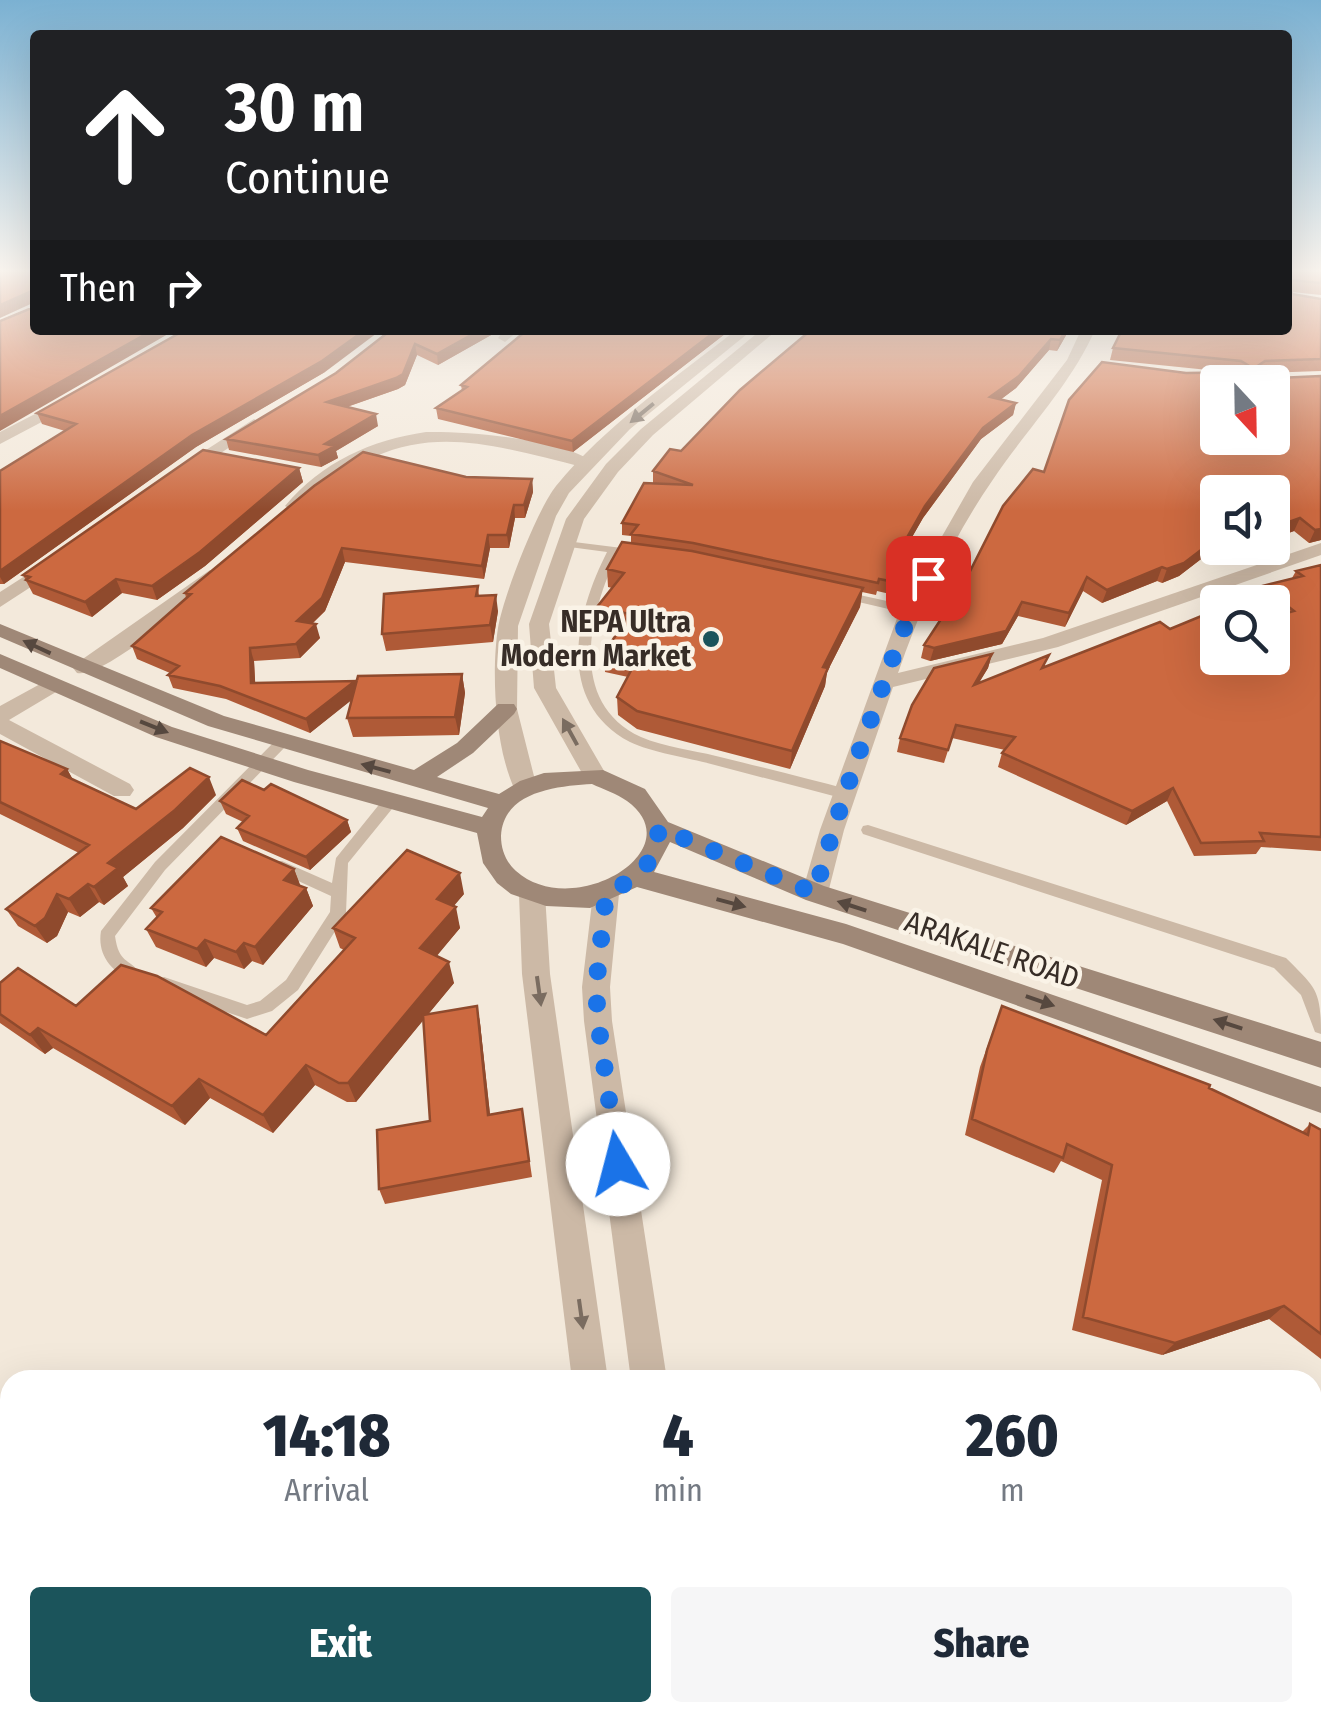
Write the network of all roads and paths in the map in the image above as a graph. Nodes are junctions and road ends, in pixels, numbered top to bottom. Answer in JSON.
{"nodes":[{"id":1,"x":719,"y":350,"type":"edge"},
{"id":2,"x":746,"y":350,"type":"edge"},
{"id":3,"x":1084,"y":350,"type":"edge"},
{"id":4,"x":88,"y":391,"type":"edge"},
{"id":5,"x":272,"y":412,"type":"edge"},
{"id":6,"x":0,"y":439,"type":"edge"},
{"id":7,"x":204,"y":454,"type":"junction"},
{"id":8,"x":228,"y":458,"type":"edge"},
{"id":9,"x":586,"y":463,"type":"junction"},
{"id":10,"x":170,"y":478,"type":"edge"},
{"id":11,"x":278,"y":519,"type":"edge"},
{"id":12,"x":566,"y":544,"type":"junction"},
{"id":13,"x":1321,"y":549,"type":"edge"},
{"id":14,"x":71,"y":550,"type":"edge"},
{"id":15,"x":614,"y":550,"type":"junction"},
{"id":16,"x":634,"y":553,"type":"edge"},
{"id":17,"x":224,"y":565,"type":"edge"},
{"id":18,"x":819,"y":590,"type":"edge"},
{"id":19,"x":0,"y":601,"type":"edge"},
{"id":20,"x":910,"y":610,"type":"junction"},
{"id":21,"x":0,"y":630,"type":"edge"},
{"id":22,"x":0,"y":660,"type":"edge"},
{"id":23,"x":84,"y":668,"type":"junction"},
{"id":24,"x":884,"y":682,"type":"junction"},
{"id":25,"x":53,"y":684,"type":"junction"},
{"id":26,"x":506,"y":709,"type":"junction"},
{"id":27,"x":0,"y":716,"type":"edge"},
{"id":28,"x":0,"y":725,"type":"edge"},
{"id":29,"x":281,"y":743,"type":"junction"},
{"id":30,"x":261,"y":762,"type":"junction"},
{"id":31,"x":595,"y":776,"type":"junction"},
{"id":32,"x":417,"y":779,"type":"junction"},
{"id":33,"x":525,"y":788,"type":"junction"},
{"id":34,"x":122,"y":790,"type":"dead end"},
{"id":35,"x":844,"y":794,"type":"junction"},
{"id":36,"x":391,"y":800,"type":"junction"},
{"id":37,"x":503,"y":804,"type":"junction"},
{"id":38,"x":489,"y":828,"type":"junction"},
{"id":39,"x":659,"y":828,"type":"junction"},
{"id":40,"x":195,"y":830,"type":"junction"},
{"id":41,"x":868,"y":830,"type":"dead end"},
{"id":42,"x":213,"y":838,"type":"edge"},
{"id":43,"x":266,"y":861,"type":"edge"},
{"id":44,"x":636,"y":877,"type":"junction"},
{"id":45,"x":338,"y":892,"type":"junction"},
{"id":46,"x":815,"y":893,"type":"junction"},
{"id":47,"x":532,"y":894,"type":"junction"},
{"id":48,"x":606,"y":894,"type":"junction"},
{"id":49,"x":1321,"y":1027,"type":"edge"},
{"id":50,"x":1321,"y":1055,"type":"edge"},
{"id":51,"x":1321,"y":1100,"type":"edge"},
{"id":52,"x":589,"y":1370,"type":"edge"},
{"id":53,"x":649,"y":1370,"type":"edge"}],
"edges":[{"from":1,"to":9,"type":"street","one_way":true},
{"from":2,"to":12,"type":"street"},
{"from":3,"to":20,"type":"street"},
{"from":4,"to":6,"type":"street"},
{"from":5,"to":7,"type":"street"},
{"from":7,"to":8,"type":"street"},
{"from":7,"to":10,"type":"street"},
{"from":9,"to":11,"type":"street"},
{"from":9,"to":26,"type":"street"},
{"from":12,"to":15,"type":"lane"},
{"from":31,"to":12,"type":"street","one_way":true},
{"from":13,"to":24,"type":"street"},
{"from":14,"to":19,"type":"street"},
{"from":15,"to":16,"type":"lane"},
{"from":15,"to":35,"type":"lane"},
{"from":17,"to":23,"type":"street"},
{"from":18,"to":20,"type":"lane"},
{"from":20,"to":24,"type":"street"},
{"from":23,"to":21,"type":"main road","one_way":true},
{"from":22,"to":25,"type":"main road"},
{"from":23,"to":29,"type":"main road"},
{"from":24,"to":35,"type":"street"},
{"from":25,"to":27,"type":"street"},
{"from":25,"to":30,"type":"main road","one_way":true},
{"from":26,"to":32,"type":"main road"},
{"from":26,"to":33,"type":"street"},
{"from":28,"to":34,"type":"street"},
{"from":29,"to":30,"type":"lane"},
{"from":32,"to":29,"type":"main road","one_way":true},
{"from":30,"to":36,"type":"main road"},
{"from":30,"to":40,"type":"lane"},
{"from":31,"to":33,"type":"main road"},
{"from":31,"to":39,"type":"main road"},
{"from":32,"to":37,"type":"main road"},
{"from":33,"to":37,"type":"main road"},
{"from":35,"to":46,"type":"street"},
{"from":36,"to":38,"type":"main road"},
{"from":36,"to":45,"type":"lane"},
{"from":37,"to":38,"type":"main road"},
{"from":38,"to":47,"type":"main road"},
{"from":39,"to":44,"type":"main road"},
{"from":39,"to":46,"type":"main road","name":"ARAKALE ROAD"},
{"from":40,"to":42,"type":"lane"},
{"from":40,"to":45,"type":"lane"},
{"from":41,"to":49,"type":"lane"},
{"from":43,"to":45,"type":"lane"},
{"from":44,"to":48,"type":"main road"},
{"from":44,"to":51,"type":"main road","name":"ARAKALE ROAD","one_way":true},
{"from":50,"to":46,"type":"main road","name":"ARAKALE ROAD","one_way":true},
{"from":47,"to":48,"type":"main road"},
{"from":47,"to":52,"type":"street","one_way":true},
{"from":48,"to":53,"type":"street"}]}
